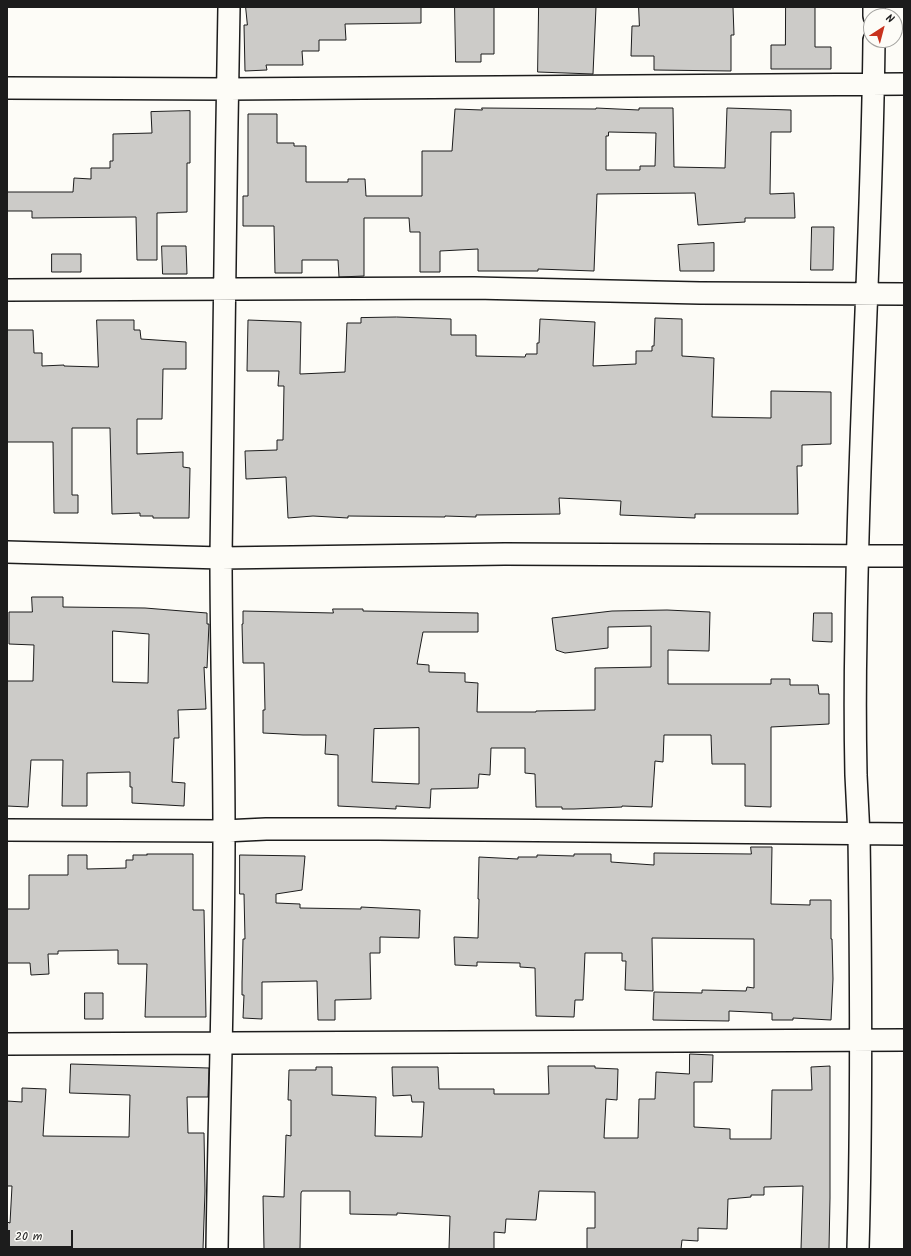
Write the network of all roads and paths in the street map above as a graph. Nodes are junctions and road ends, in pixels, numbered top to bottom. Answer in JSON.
{"nodes":[{"id":1,"x":229,"y":7,"type":"edge"},
{"id":2,"x":874,"y":48,"type":"edge"},
{"id":3,"x":874,"y":84,"type":"junction"},
{"id":4,"x":904,"y":84,"type":"edge"},
{"id":5,"x":7,"y":88,"type":"edge"},
{"id":6,"x":228,"y":89,"type":"junction"},
{"id":7,"x":224,"y":288,"type":"junction"},
{"id":8,"x":7,"y":290,"type":"edge"},
{"id":9,"x":868,"y":294,"type":"junction"},
{"id":10,"x":904,"y":294,"type":"edge"},
{"id":11,"x":7,"y":552,"type":"edge"},
{"id":12,"x":857,"y":555,"type":"junction"},
{"id":13,"x":904,"y":556,"type":"edge"},
{"id":14,"x":221,"y":558,"type":"junction"},
{"id":15,"x":7,"y":830,"type":"edge"},
{"id":16,"x":224,"y":831,"type":"junction"},
{"id":17,"x":859,"y":834,"type":"junction"},
{"id":18,"x":904,"y":834,"type":"edge"},
{"id":19,"x":861,"y":1040,"type":"junction"},
{"id":20,"x":904,"y":1040,"type":"edge"},
{"id":21,"x":222,"y":1042,"type":"junction"},
{"id":22,"x":7,"y":1044,"type":"edge"},
{"id":23,"x":217,"y":1249,"type":"edge"},
{"id":24,"x":858,"y":1249,"type":"edge"}],
"edges":[{"from":1,"to":6,"type":"street"},
{"from":2,"to":3,"type":"street"},
{"from":3,"to":4,"type":"street"},
{"from":3,"to":6,"type":"street"},
{"from":3,"to":9,"type":"street"},
{"from":5,"to":6,"type":"street"},
{"from":6,"to":7,"type":"street"},
{"from":7,"to":8,"type":"street"},
{"from":7,"to":9,"type":"street"},
{"from":7,"to":14,"type":"street"},
{"from":9,"to":10,"type":"street"},
{"from":9,"to":12,"type":"street"},
{"from":11,"to":14,"type":"street"},
{"from":12,"to":13,"type":"street"},
{"from":12,"to":14,"type":"street"},
{"from":12,"to":17,"type":"street"},
{"from":14,"to":16,"type":"street"},
{"from":15,"to":16,"type":"street"},
{"from":16,"to":17,"type":"street"},
{"from":16,"to":21,"type":"street"},
{"from":17,"to":18,"type":"street"},
{"from":17,"to":19,"type":"street"},
{"from":19,"to":20,"type":"street"},
{"from":19,"to":21,"type":"street"},
{"from":19,"to":24,"type":"street"},
{"from":21,"to":22,"type":"street"},
{"from":21,"to":23,"type":"street"}]}
